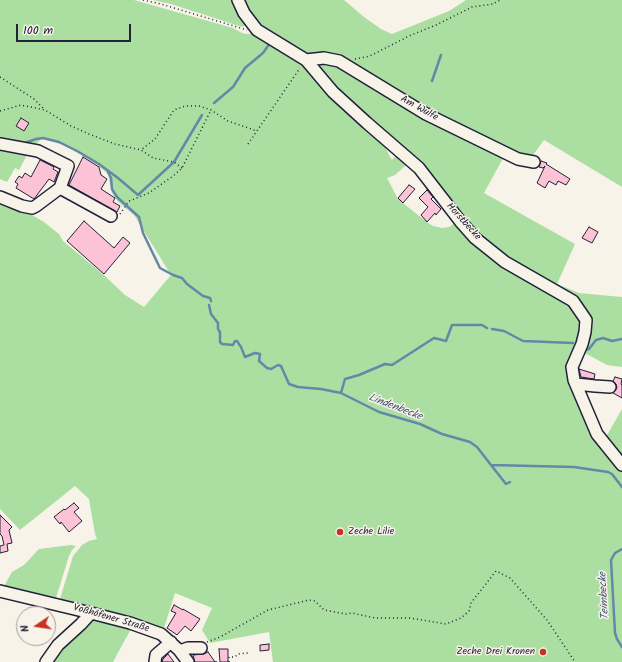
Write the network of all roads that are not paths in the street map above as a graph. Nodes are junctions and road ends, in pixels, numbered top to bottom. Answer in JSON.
{"nodes":[{"id":1,"x":238,"y":0,"type":"edge"},
{"id":2,"x":306,"y":60,"type":"junction"},
{"id":3,"x":0,"y":144,"type":"edge"},
{"id":4,"x":534,"y":162,"type":"dead end"},
{"id":5,"x":60,"y":188,"type":"junction"},
{"id":6,"x":0,"y":197,"type":"edge"},
{"id":7,"x":111,"y":216,"type":"dead end"},
{"id":8,"x":576,"y":384,"type":"junction"},
{"id":9,"x":610,"y":387,"type":"dead end"},
{"id":10,"x":622,"y":465,"type":"edge"},
{"id":11,"x":0,"y":591,"type":"edge"},
{"id":12,"x":90,"y":613,"type":"junction"},
{"id":13,"x":171,"y":642,"type":"junction"},
{"id":14,"x":204,"y":645,"type":"road end"},
{"id":15,"x":180,"y":651,"type":"junction"},
{"id":16,"x":46,"y":662,"type":"edge"},
{"id":17,"x":155,"y":662,"type":"edge"},
{"id":18,"x":188,"y":662,"type":"edge"}],
"edges":[{"from":1,"to":2,"type":"street","name":"Horstbecke"},
{"from":2,"to":4,"type":"street","name":"Am Wulfe"},
{"from":2,"to":8,"type":"street","name":"Horstbecke"},
{"from":3,"to":5,"type":"street"},
{"from":5,"to":6,"type":"street"},
{"from":5,"to":7,"type":"street"},
{"from":8,"to":9,"type":"street"},
{"from":8,"to":10,"type":"street","name":"Horstbecke"},
{"from":11,"to":12,"type":"street","name":"Voßhöfener Straße"},
{"from":12,"to":13,"type":"street","name":"Voßhöfener Straße"},
{"from":12,"to":16,"type":"street"},
{"from":13,"to":15,"type":"street","name":"Voßhöfener Straße"},
{"from":13,"to":17,"type":"street"},
{"from":14,"to":15,"type":"street"},
{"from":15,"to":18,"type":"street","name":"Voßhöfener Straße"}]}
